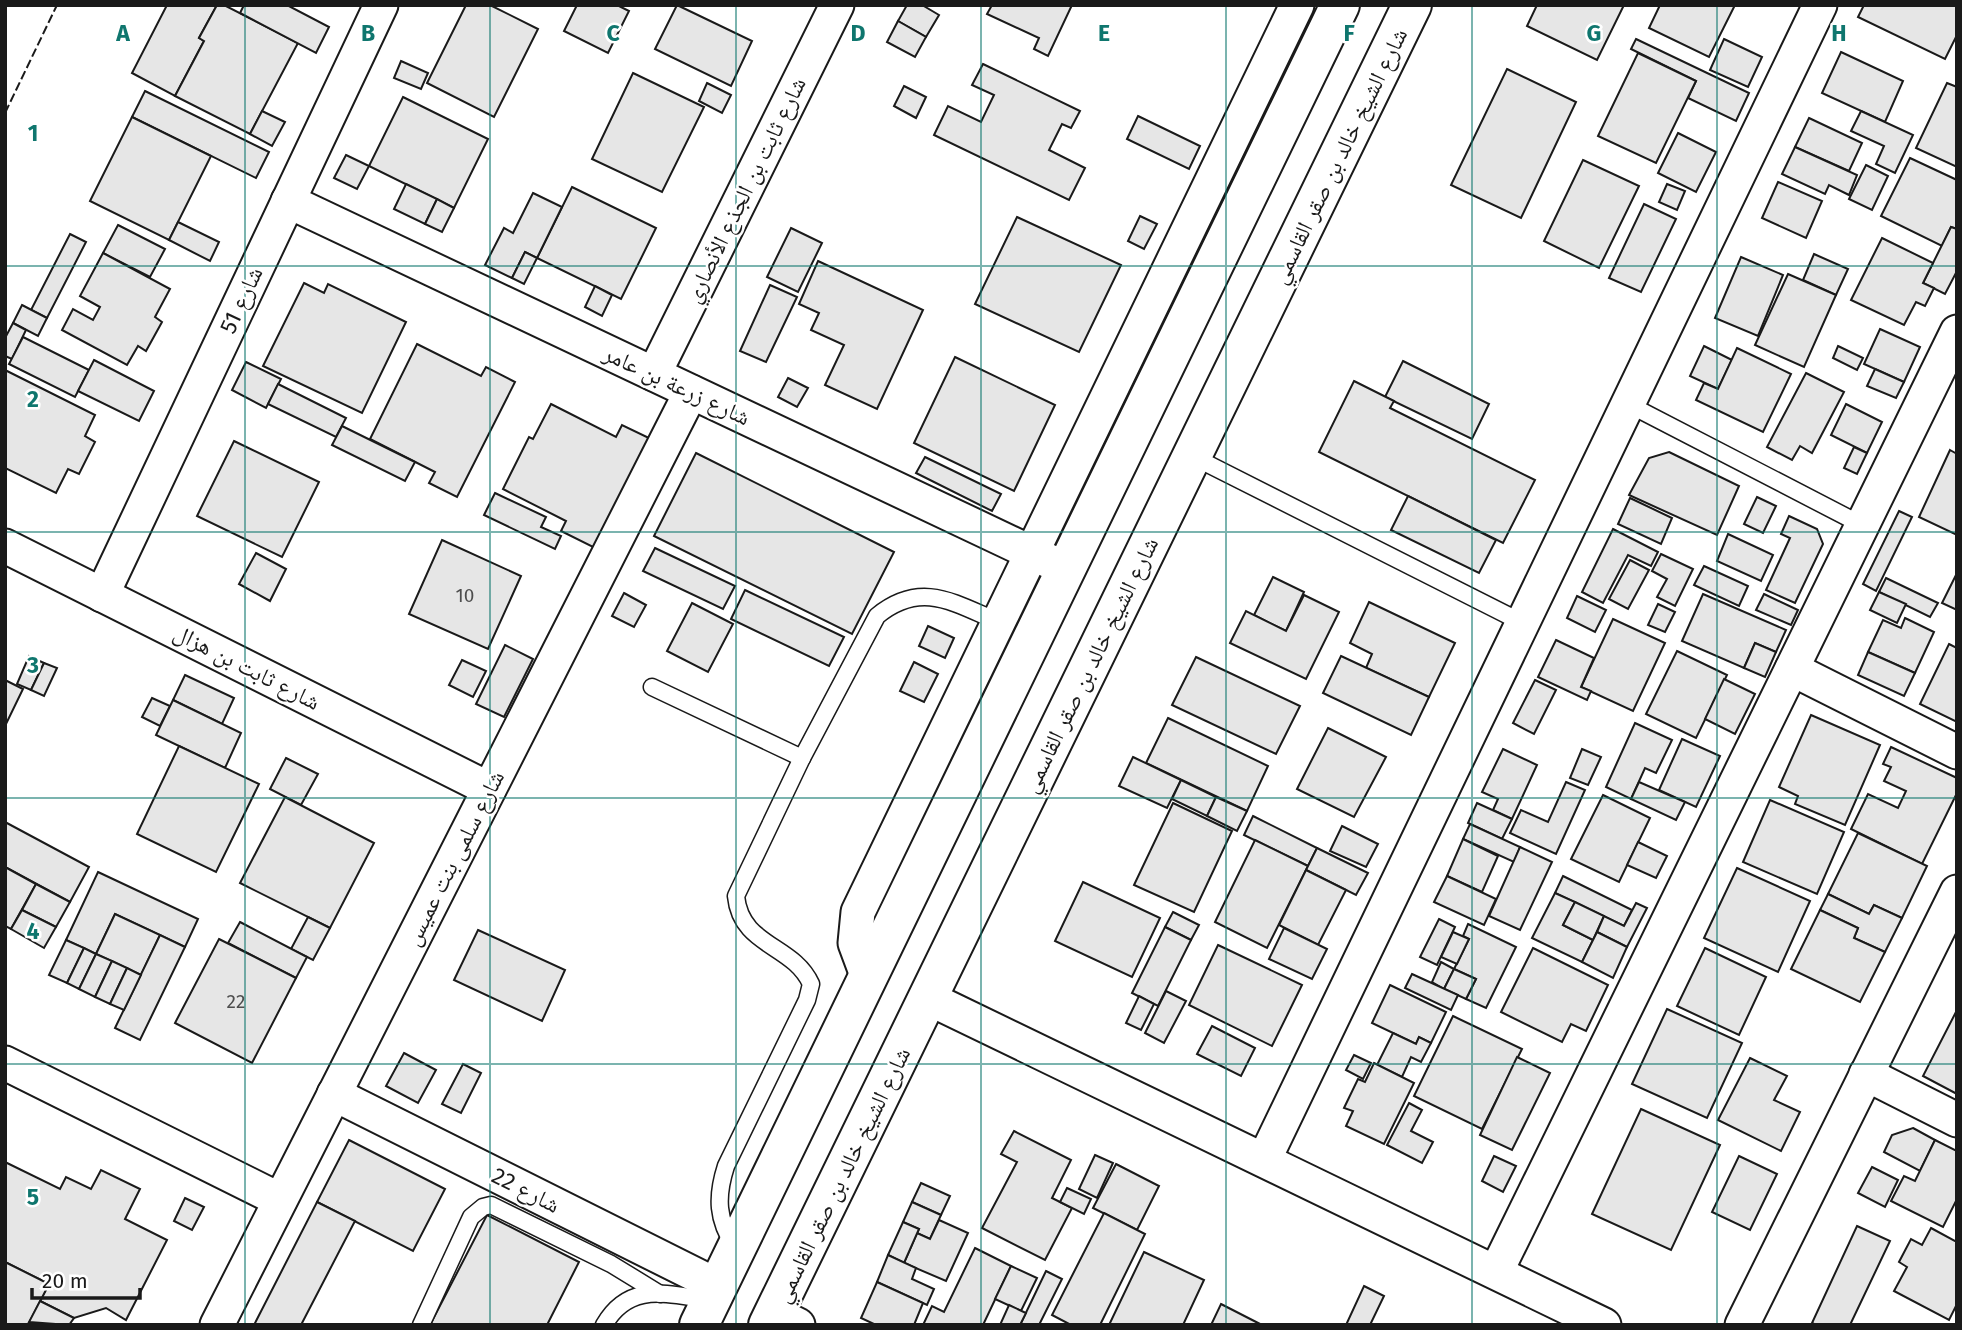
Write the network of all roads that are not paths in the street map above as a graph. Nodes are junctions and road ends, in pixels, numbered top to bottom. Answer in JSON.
{"nodes":[{"id":1,"x":381,"y":5,"type":"edge"},
{"id":2,"x":837,"y":5,"type":"edge"},
{"id":3,"x":1297,"y":5,"type":"edge"},
{"id":4,"x":1340,"y":5,"type":"edge"},
{"id":5,"x":1412,"y":5,"type":"edge"},
{"id":6,"x":1820,"y":5,"type":"edge"},
{"id":7,"x":288,"y":201,"type":"junction"},
{"id":8,"x":1957,"y":332,"type":"edge"},
{"id":9,"x":654,"y":374,"type":"junction"},
{"id":10,"x":691,"y":392,"type":"junction"},
{"id":11,"x":1628,"y":404,"type":"junction"},
{"id":12,"x":1192,"y":456,"type":"junction"},
{"id":13,"x":1862,"y":525,"type":"junction"},
{"id":14,"x":5,"y":546,"type":"edge"},
{"id":15,"x":1031,"y":552,"type":"junction"},
{"id":16,"x":1066,"y":569,"type":"junction"},
{"id":17,"x":102,"y":595,"type":"junction"},
{"id":18,"x":999,"y":622,"type":"junction"},
{"id":19,"x":1522,"y":623,"type":"junction"},
{"id":20,"x":1792,"y":668,"type":"junction"},
{"id":21,"x":652,"y":687,"type":"dead end"},
{"id":22,"x":1957,"y":752,"type":"edge"},
{"id":23,"x":802,"y":758,"type":"junction"},
{"id":24,"x":489,"y":789,"type":"junction"},
{"id":25,"x":1957,"y":892,"type":"edge"},
{"id":26,"x":868,"y":978,"type":"junction"},
{"id":27,"x":928,"y":998,"type":"junction"},
{"id":28,"x":5,"y":1063,"type":"edge"},
{"id":29,"x":1866,"y":1074,"type":"junction"},
{"id":30,"x":334,"y":1094,"type":"junction"},
{"id":31,"x":1957,"y":1120,"type":"edge"},
{"id":32,"x":1264,"y":1160,"type":"junction"},
{"id":33,"x":280,"y":1200,"type":"junction"},
{"id":34,"x":736,"y":1249,"type":"junction"},
{"id":35,"x":1496,"y":1272,"type":"junction"},
{"id":36,"x":660,"y":1293,"type":"junction"},
{"id":37,"x":710,"y":1304,"type":"edge"},
{"id":38,"x":780,"y":1321,"type":"edge"},
{"id":39,"x":217,"y":1325,"type":"edge"},
{"id":40,"x":421,"y":1325,"type":"edge"},
{"id":41,"x":604,"y":1325,"type":"edge"},
{"id":42,"x":1604,"y":1325,"type":"edge"},
{"id":43,"x":1742,"y":1325,"type":"edge"}],
"edges":[{"from":1,"to":7,"type":"street","name":"شارع 51"},
{"from":2,"to":9,"type":"street","name":"شارع ثابت بن الجذع الأنصاري"},
{"from":3,"to":15,"type":"street"},
{"from":4,"to":16,"type":"main road"},
{"from":5,"to":12,"type":"main road","name":"شارع الشيخ خالد بن صقر القاسمي"},
{"from":6,"to":11,"type":"street"},
{"from":7,"to":9,"type":"street","name":"شارع زرعة بن عامر"},
{"from":7,"to":17,"type":"street","name":"شارع 51"},
{"from":8,"to":13,"type":"street"},
{"from":9,"to":10,"type":"street","name":"شارع زرعة بن عامر"},
{"from":10,"to":15,"type":"street","name":"شارع زرعة بن عامر"},
{"from":10,"to":24,"type":"street","name":"شارع سلمى بنت عميس"},
{"from":11,"to":13,"type":"lane"},
{"from":11,"to":19,"type":"street"},
{"from":12,"to":19,"type":"lane"},
{"from":12,"to":27,"type":"main road","name":"شارع الشيخ خالد بن صقر القاسمي"},
{"from":13,"to":20,"type":"street"},
{"from":14,"to":17,"type":"street","name":"شارع ثابت بن هزال"},
{"from":15,"to":16,"type":"street","name":"شارع زرعة بن عامر"},
{"from":15,"to":18,"type":"street"},
{"from":16,"to":26,"type":"main road"},
{"from":17,"to":24,"type":"street","name":"شارع ثابت بن هزال"},
{"from":18,"to":23,"type":"lane"},
{"from":18,"to":26,"type":"street"},
{"from":19,"to":32,"type":"street"},
{"from":20,"to":22,"type":"street"},
{"from":20,"to":35,"type":"street"},
{"from":21,"to":23,"type":"lane"},
{"from":23,"to":34,"type":"lane"},
{"from":24,"to":30,"type":"street","name":"شارع سلمى بنت عميس"},
{"from":25,"to":29,"type":"street"},
{"from":26,"to":34,"type":"main road"},
{"from":27,"to":32,"type":"street"},
{"from":27,"to":38,"type":"main road","name":"شارع الشيخ خالد بن صقر القاسمي"},
{"from":28,"to":33,"type":"street"},
{"from":29,"to":31,"type":"street"},
{"from":29,"to":43,"type":"street"},
{"from":30,"to":33,"type":"street","name":"شارع سلمى بنت عميس"},
{"from":30,"to":37,"type":"street","name":"شارع 22"},
{"from":32,"to":35,"type":"street"},
{"from":33,"to":39,"type":"street","name":"شارع سلمى بنت عميس"},
{"from":34,"to":37,"type":"main road"},
{"from":35,"to":42,"type":"street"},
{"from":36,"to":37,"type":"lane"},
{"from":36,"to":40,"type":"lane"},
{"from":36,"to":41,"type":"lane"}]}
